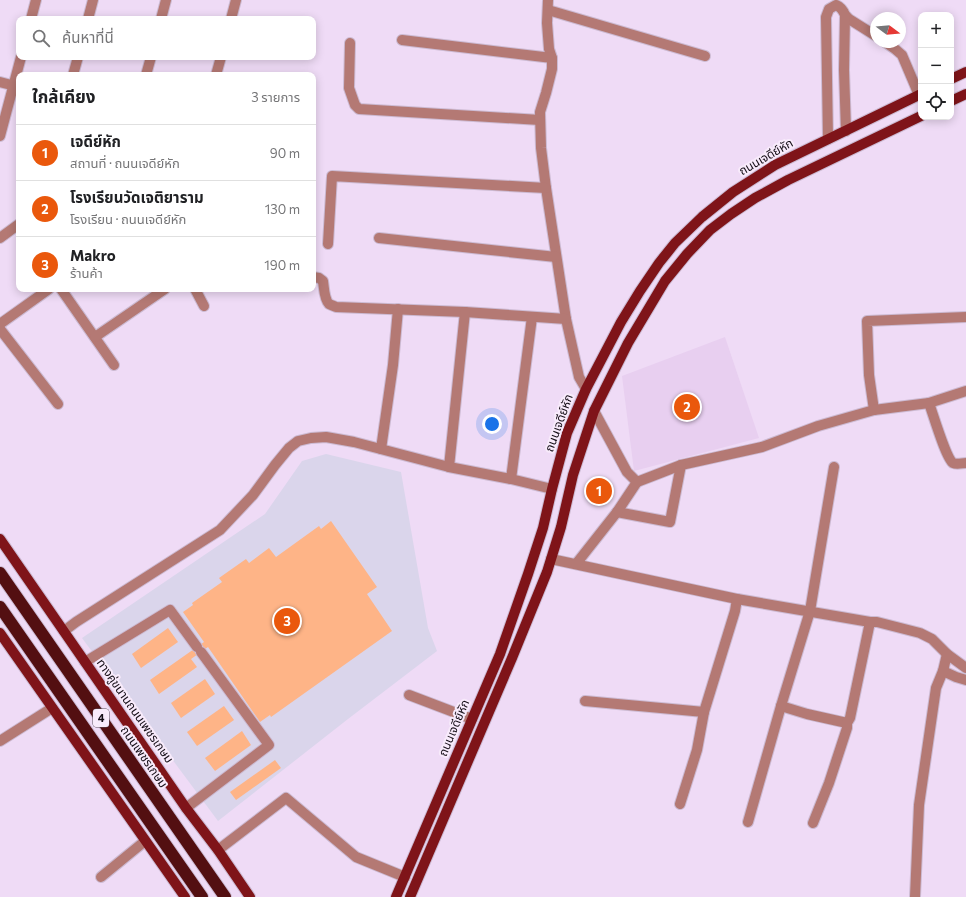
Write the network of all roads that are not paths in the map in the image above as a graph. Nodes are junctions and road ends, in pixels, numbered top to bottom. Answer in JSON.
{"nodes":[{"id":1,"x":36,"y":0,"type":"edge"},
{"id":2,"x":93,"y":0,"type":"edge"},
{"id":3,"x":166,"y":0,"type":"edge"},
{"id":4,"x":236,"y":0,"type":"edge"},
{"id":5,"x":837,"y":3,"type":"edge"},
{"id":6,"x":548,"y":5,"type":"edge"},
{"id":7,"x":844,"y":14,"type":"junction"},
{"id":8,"x":32,"y":16,"type":"edge"},
{"id":9,"x":89,"y":16,"type":"edge"},
{"id":10,"x":162,"y":16,"type":"edge"},
{"id":11,"x":232,"y":16,"type":"edge"},
{"id":12,"x":870,"y":32,"type":"edge"},
{"id":13,"x":402,"y":40,"type":"dead end"},
{"id":14,"x":350,"y":43,"type":"dead end"},
{"id":15,"x":895,"y":48,"type":"edge"},
{"id":16,"x":705,"y":56,"type":"dead end"},
{"id":17,"x":552,"y":58,"type":"junction"},
{"id":18,"x":20,"y":60,"type":"edge"},
{"id":19,"x":77,"y":60,"type":"edge"},
{"id":20,"x":149,"y":60,"type":"edge"},
{"id":21,"x":220,"y":60,"type":"edge"},
{"id":22,"x":18,"y":72,"type":"edge"},
{"id":23,"x":74,"y":72,"type":"edge"},
{"id":24,"x":147,"y":72,"type":"edge"},
{"id":25,"x":217,"y":72,"type":"edge"},
{"id":26,"x":966,"y":72,"type":"edge"},
{"id":27,"x":954,"y":78,"type":"edge"},
{"id":28,"x":0,"y":82,"type":"edge"},
{"id":29,"x":16,"y":86,"type":"edge"},
{"id":30,"x":918,"y":90,"type":"edge"},
{"id":31,"x":966,"y":94,"type":"edge"},
{"id":32,"x":918,"y":95,"type":"edge"},
{"id":33,"x":954,"y":100,"type":"edge"},
{"id":34,"x":918,"y":117,"type":"edge"},
{"id":35,"x":540,"y":120,"type":"junction"},
{"id":36,"x":846,"y":130,"type":"junction"},
{"id":37,"x":0,"y":136,"type":"edge"},
{"id":38,"x":828,"y":139,"type":"junction"},
{"id":39,"x":546,"y":188,"type":"junction"},
{"id":40,"x":16,"y":226,"type":"edge"},
{"id":41,"x":0,"y":238,"type":"edge"},
{"id":42,"x":379,"y":238,"type":"dead end"},
{"id":43,"x":328,"y":244,"type":"dead end"},
{"id":44,"x":556,"y":257,"type":"junction"},
{"id":45,"x":316,"y":278,"type":"edge"},
{"id":46,"x":45,"y":292,"type":"edge"},
{"id":47,"x":63,"y":292,"type":"edge"},
{"id":48,"x":161,"y":292,"type":"edge"},
{"id":49,"x":197,"y":292,"type":"edge"},
{"id":50,"x":204,"y":306,"type":"dead end"},
{"id":51,"x":398,"y":309,"type":"junction"},
{"id":52,"x":465,"y":312,"type":"junction"},
{"id":53,"x":532,"y":317,"type":"junction"},
{"id":54,"x":966,"y":317,"type":"edge"},
{"id":55,"x":566,"y":319,"type":"junction"},
{"id":56,"x":0,"y":324,"type":"edge"},
{"id":57,"x":0,"y":328,"type":"edge"},
{"id":58,"x":95,"y":337,"type":"junction"},
{"id":59,"x":114,"y":364,"type":"dead end"},
{"id":60,"x":586,"y":388,"type":"junction"},
{"id":61,"x":966,"y":391,"type":"edge"},
{"id":62,"x":929,"y":403,"type":"junction"},
{"id":63,"x":58,"y":404,"type":"dead end"},
{"id":64,"x":874,"y":410,"type":"junction"},
{"id":65,"x":594,"y":411,"type":"junction"},
{"id":66,"x":381,"y":449,"type":"junction"},
{"id":67,"x":966,"y":463,"type":"edge"},
{"id":68,"x":681,"y":465,"type":"junction"},
{"id":69,"x":449,"y":467,"type":"junction"},
{"id":70,"x":834,"y":467,"type":"dead end"},
{"id":71,"x":511,"y":479,"type":"junction"},
{"id":72,"x":637,"y":482,"type":"junction"},
{"id":73,"x":552,"y":489,"type":"junction"},
{"id":74,"x":617,"y":512,"type":"junction"},
{"id":75,"x":0,"y":539,"type":"edge"},
{"id":76,"x":551,"y":558,"type":"junction"},
{"id":77,"x":576,"y":564,"type":"junction"},
{"id":78,"x":0,"y":573,"type":"edge"},
{"id":79,"x":737,"y":599,"type":"junction"},
{"id":80,"x":0,"y":607,"type":"edge"},
{"id":81,"x":810,"y":612,"type":"junction"},
{"id":82,"x":870,"y":622,"type":"junction"},
{"id":83,"x":64,"y":631,"type":"junction"},
{"id":84,"x":0,"y":633,"type":"edge"},
{"id":85,"x":947,"y":654,"type":"junction"},
{"id":86,"x":85,"y":662,"type":"junction"},
{"id":87,"x":966,"y":668,"type":"edge"},
{"id":88,"x":943,"y":671,"type":"junction"},
{"id":89,"x":966,"y":680,"type":"edge"},
{"id":90,"x":409,"y":695,"type":"dead end"},
{"id":91,"x":585,"y":701,"type":"dead end"},
{"id":92,"x":780,"y":706,"type":"junction"},
{"id":93,"x":52,"y":708,"type":"junction"},
{"id":94,"x":704,"y":712,"type":"junction"},
{"id":95,"x":472,"y":720,"type":"junction"},
{"id":96,"x":847,"y":723,"type":"junction"},
{"id":97,"x":0,"y":741,"type":"edge"},
{"id":98,"x":680,"y":804,"type":"dead end"},
{"id":99,"x":186,"y":808,"type":"junction"},
{"id":100,"x":748,"y":822,"type":"dead end"},
{"id":101,"x":813,"y":823,"type":"dead end"},
{"id":102,"x":145,"y":841,"type":"junction"},
{"id":103,"x":218,"y":850,"type":"junction"},
{"id":104,"x":101,"y":877,"type":"dead end"},
{"id":105,"x":405,"y":877,"type":"junction"},
{"id":106,"x":185,"y":897,"type":"edge"},
{"id":107,"x":202,"y":897,"type":"edge"},
{"id":108,"x":225,"y":897,"type":"edge"},
{"id":109,"x":250,"y":897,"type":"edge"},
{"id":110,"x":396,"y":897,"type":"edge"},
{"id":111,"x":410,"y":897,"type":"edge"},
{"id":112,"x":916,"y":897,"type":"edge"}],
"edges":[{"from":1,"to":8,"type":"street"},
{"from":2,"to":9,"type":"street"},
{"from":3,"to":10,"type":"street"},
{"from":4,"to":11,"type":"street"},
{"from":5,"to":7,"type":"street"},
{"from":5,"to":38,"type":"street"},
{"from":6,"to":16,"type":"street"},
{"from":6,"to":17,"type":"street"},
{"from":7,"to":12,"type":"street"},
{"from":7,"to":36,"type":"street"},
{"from":13,"to":17,"type":"street"},
{"from":14,"to":35,"type":"street"},
{"from":15,"to":30,"type":"street"},
{"from":17,"to":35,"type":"street"},
{"from":18,"to":22,"type":"street"},
{"from":19,"to":23,"type":"street"},
{"from":20,"to":24,"type":"street"},
{"from":21,"to":25,"type":"street"},
{"from":26,"to":27,"type":"main road"},
{"from":28,"to":29,"type":"street"},
{"from":29,"to":37,"type":"street"},
{"from":31,"to":33,"type":"main road"},
{"from":32,"to":36,"type":"main road","name":"ถนนเจดีย์หัก"},
{"from":34,"to":65,"type":"main road"},
{"from":35,"to":39,"type":"street"},
{"from":36,"to":38,"type":"main road","name":"ถนนเจดีย์หัก"},
{"from":38,"to":60,"type":"main road","name":"ถนนเจดีย์หัก"},
{"from":39,"to":43,"type":"street"},
{"from":39,"to":44,"type":"street"},
{"from":40,"to":41,"type":"street"},
{"from":42,"to":44,"type":"street"},
{"from":44,"to":55,"type":"street"},
{"from":45,"to":51,"type":"street"},
{"from":46,"to":56,"type":"street"},
{"from":47,"to":58,"type":"street"},
{"from":48,"to":58,"type":"street"},
{"from":49,"to":50,"type":"street"},
{"from":51,"to":52,"type":"street"},
{"from":51,"to":66,"type":"street"},
{"from":52,"to":53,"type":"street"},
{"from":52,"to":69,"type":"street"},
{"from":53,"to":55,"type":"street"},
{"from":53,"to":71,"type":"street"},
{"from":54,"to":64,"type":"street"},
{"from":55,"to":60,"type":"street"},
{"from":57,"to":63,"type":"street"},
{"from":58,"to":59,"type":"street"},
{"from":60,"to":73,"type":"main road","name":"ถนนเจดีย์หัก"},
{"from":61,"to":62,"type":"street"},
{"from":62,"to":64,"type":"street"},
{"from":62,"to":67,"type":"street"},
{"from":64,"to":68,"type":"street"},
{"from":65,"to":72,"type":"street"},
{"from":65,"to":76,"type":"main road"},
{"from":66,"to":69,"type":"street"},
{"from":66,"to":83,"type":"street"},
{"from":68,"to":72,"type":"street"},
{"from":68,"to":74,"type":"street"},
{"from":69,"to":71,"type":"street"},
{"from":70,"to":81,"type":"street"},
{"from":71,"to":73,"type":"street"},
{"from":72,"to":74,"type":"street"},
{"from":73,"to":95,"type":"main road","name":"ถนนเจดีย์หัก"},
{"from":74,"to":77,"type":"street"},
{"from":75,"to":83,"type":"main road","name":"ทางคู่ขนานถนนเพชรเกษม","number":"4"},
{"from":76,"to":77,"type":"street"},
{"from":76,"to":111,"type":"main road"},
{"from":77,"to":79,"type":"street"},
{"from":78,"to":108,"type":"highway","name":"ถนนเพชรเกษม","number":"4"},
{"from":79,"to":81,"type":"street"},
{"from":79,"to":94,"type":"street"},
{"from":80,"to":107,"type":"highway","number":"4"},
{"from":81,"to":82,"type":"street"},
{"from":81,"to":92,"type":"street"},
{"from":82,"to":85,"type":"street"},
{"from":82,"to":96,"type":"street"},
{"from":83,"to":86,"type":"main road","name":"ทางคู่ขนานถนนเพชรเกษม","number":"4"},
{"from":84,"to":93,"type":"main road"},
{"from":85,"to":87,"type":"street"},
{"from":85,"to":88,"type":"street"},
{"from":86,"to":99,"type":"main road","name":"ทางคู่ขนานถนนเพชรเกษม","number":"4"},
{"from":86,"to":99,"type":"street"},
{"from":88,"to":89,"type":"street"},
{"from":88,"to":112,"type":"street"},
{"from":90,"to":95,"type":"street"},
{"from":91,"to":94,"type":"street"},
{"from":92,"to":96,"type":"street"},
{"from":92,"to":100,"type":"street"},
{"from":93,"to":97,"type":"street"},
{"from":93,"to":102,"type":"main road"},
{"from":94,"to":98,"type":"street"},
{"from":95,"to":105,"type":"main road","name":"ถนนเจดีย์หัก"},
{"from":96,"to":101,"type":"street"},
{"from":99,"to":103,"type":"main road","name":"ทางคู่ขนานถนนเพชรเกษม","number":"4"},
{"from":102,"to":104,"type":"street"},
{"from":102,"to":106,"type":"main road"},
{"from":103,"to":105,"type":"street"},
{"from":103,"to":109,"type":"main road","name":"ทางคู่ขนานถนนเพชรเกษม","number":"4"},
{"from":105,"to":110,"type":"main road","name":"ถนนเจดีย์หัก"}]}
